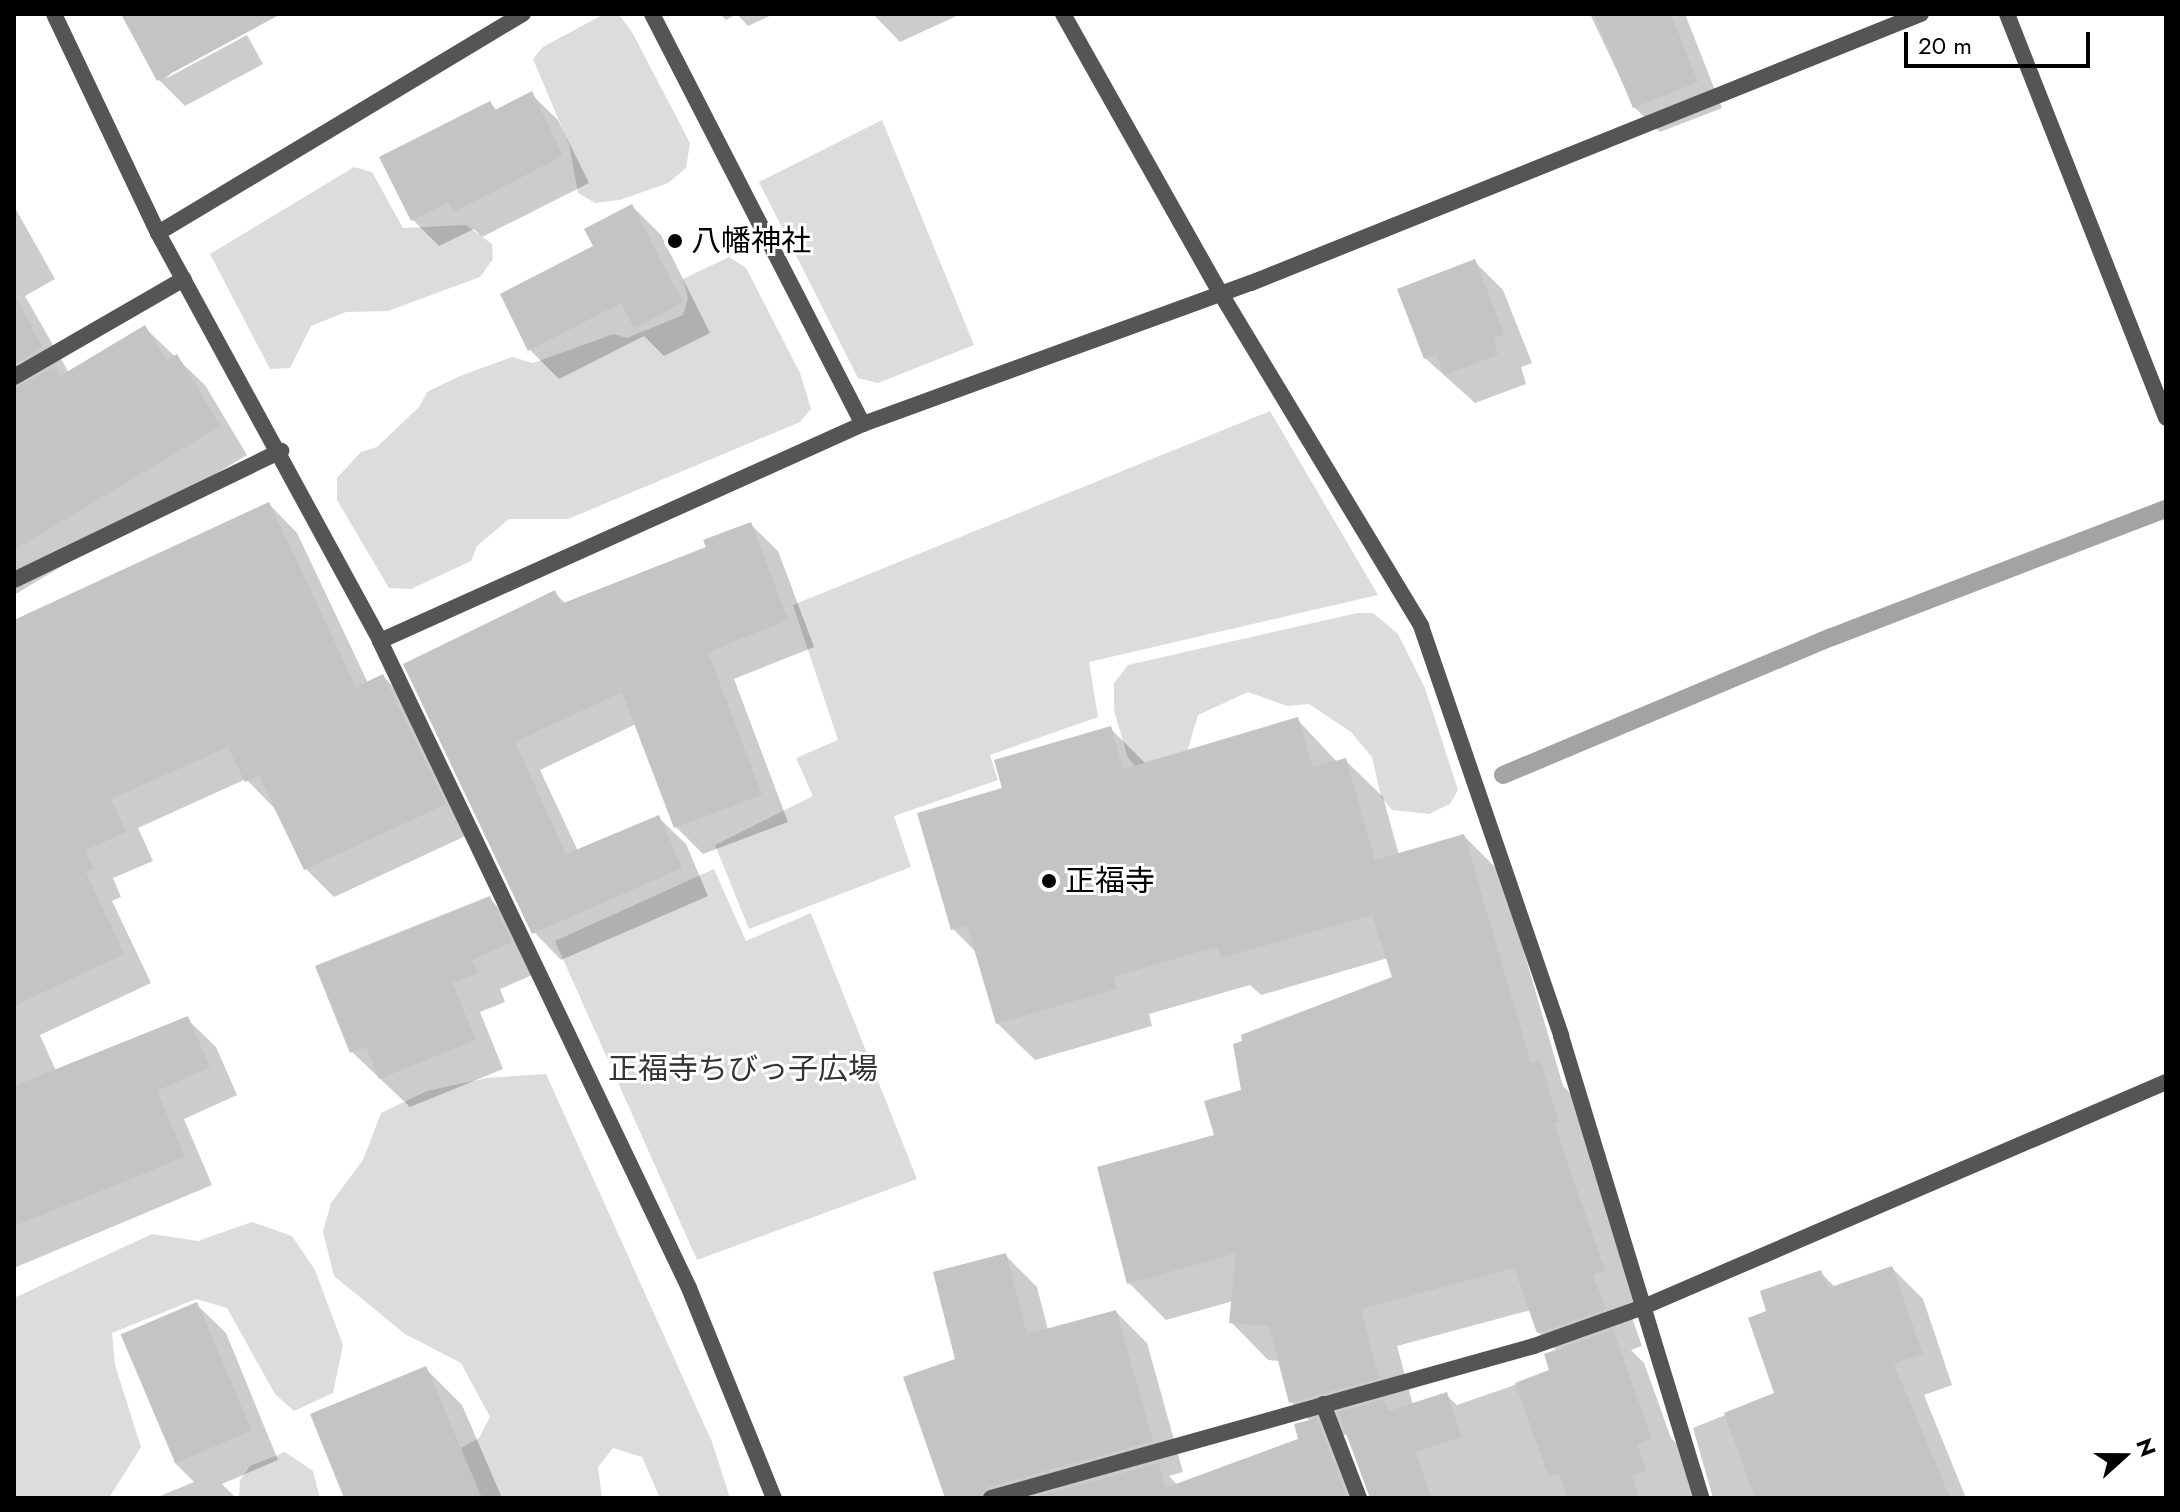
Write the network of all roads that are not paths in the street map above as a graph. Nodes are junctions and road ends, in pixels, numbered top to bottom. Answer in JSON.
{"nodes":[{"id":1,"x":54,"y":14,"type":"edge"},
{"id":2,"x":523,"y":14,"type":"edge"},
{"id":3,"x":652,"y":14,"type":"edge"},
{"id":4,"x":1063,"y":14,"type":"edge"},
{"id":5,"x":1921,"y":14,"type":"edge"},
{"id":6,"x":2007,"y":14,"type":"edge"},
{"id":7,"x":158,"y":233,"type":"junction"},
{"id":8,"x":184,"y":279,"type":"junction"},
{"id":9,"x":1221,"y":294,"type":"junction"},
{"id":10,"x":14,"y":377,"type":"edge"},
{"id":11,"x":2166,"y":418,"type":"edge"},
{"id":12,"x":863,"y":424,"type":"junction"},
{"id":13,"x":281,"y":451,"type":"junction"},
{"id":14,"x":14,"y":580,"type":"edge"},
{"id":15,"x":380,"y":641,"type":"junction"},
{"id":16,"x":2166,"y":1082,"type":"edge"},
{"id":17,"x":1641,"y":1308,"type":"junction"},
{"id":18,"x":1323,"y":1404,"type":"junction"},
{"id":19,"x":774,"y":1498,"type":"edge"},
{"id":20,"x":991,"y":1498,"type":"edge"},
{"id":21,"x":1359,"y":1498,"type":"edge"},
{"id":22,"x":1701,"y":1498,"type":"edge"}],
"edges":[{"from":1,"to":7,"type":"street"},
{"from":2,"to":7,"type":"street"},
{"from":3,"to":12,"type":"street"},
{"from":4,"to":9,"type":"street"},
{"from":5,"to":9,"type":"street"},
{"from":6,"to":11,"type":"street"},
{"from":7,"to":8,"type":"street"},
{"from":8,"to":10,"type":"street"},
{"from":8,"to":13,"type":"street"},
{"from":9,"to":12,"type":"street"},
{"from":9,"to":17,"type":"street"},
{"from":12,"to":15,"type":"street"},
{"from":13,"to":14,"type":"street"},
{"from":13,"to":15,"type":"street"},
{"from":15,"to":19,"type":"street"},
{"from":16,"to":17,"type":"street"},
{"from":17,"to":18,"type":"street"},
{"from":17,"to":22,"type":"street"},
{"from":18,"to":20,"type":"street"},
{"from":18,"to":21,"type":"street"}]}
